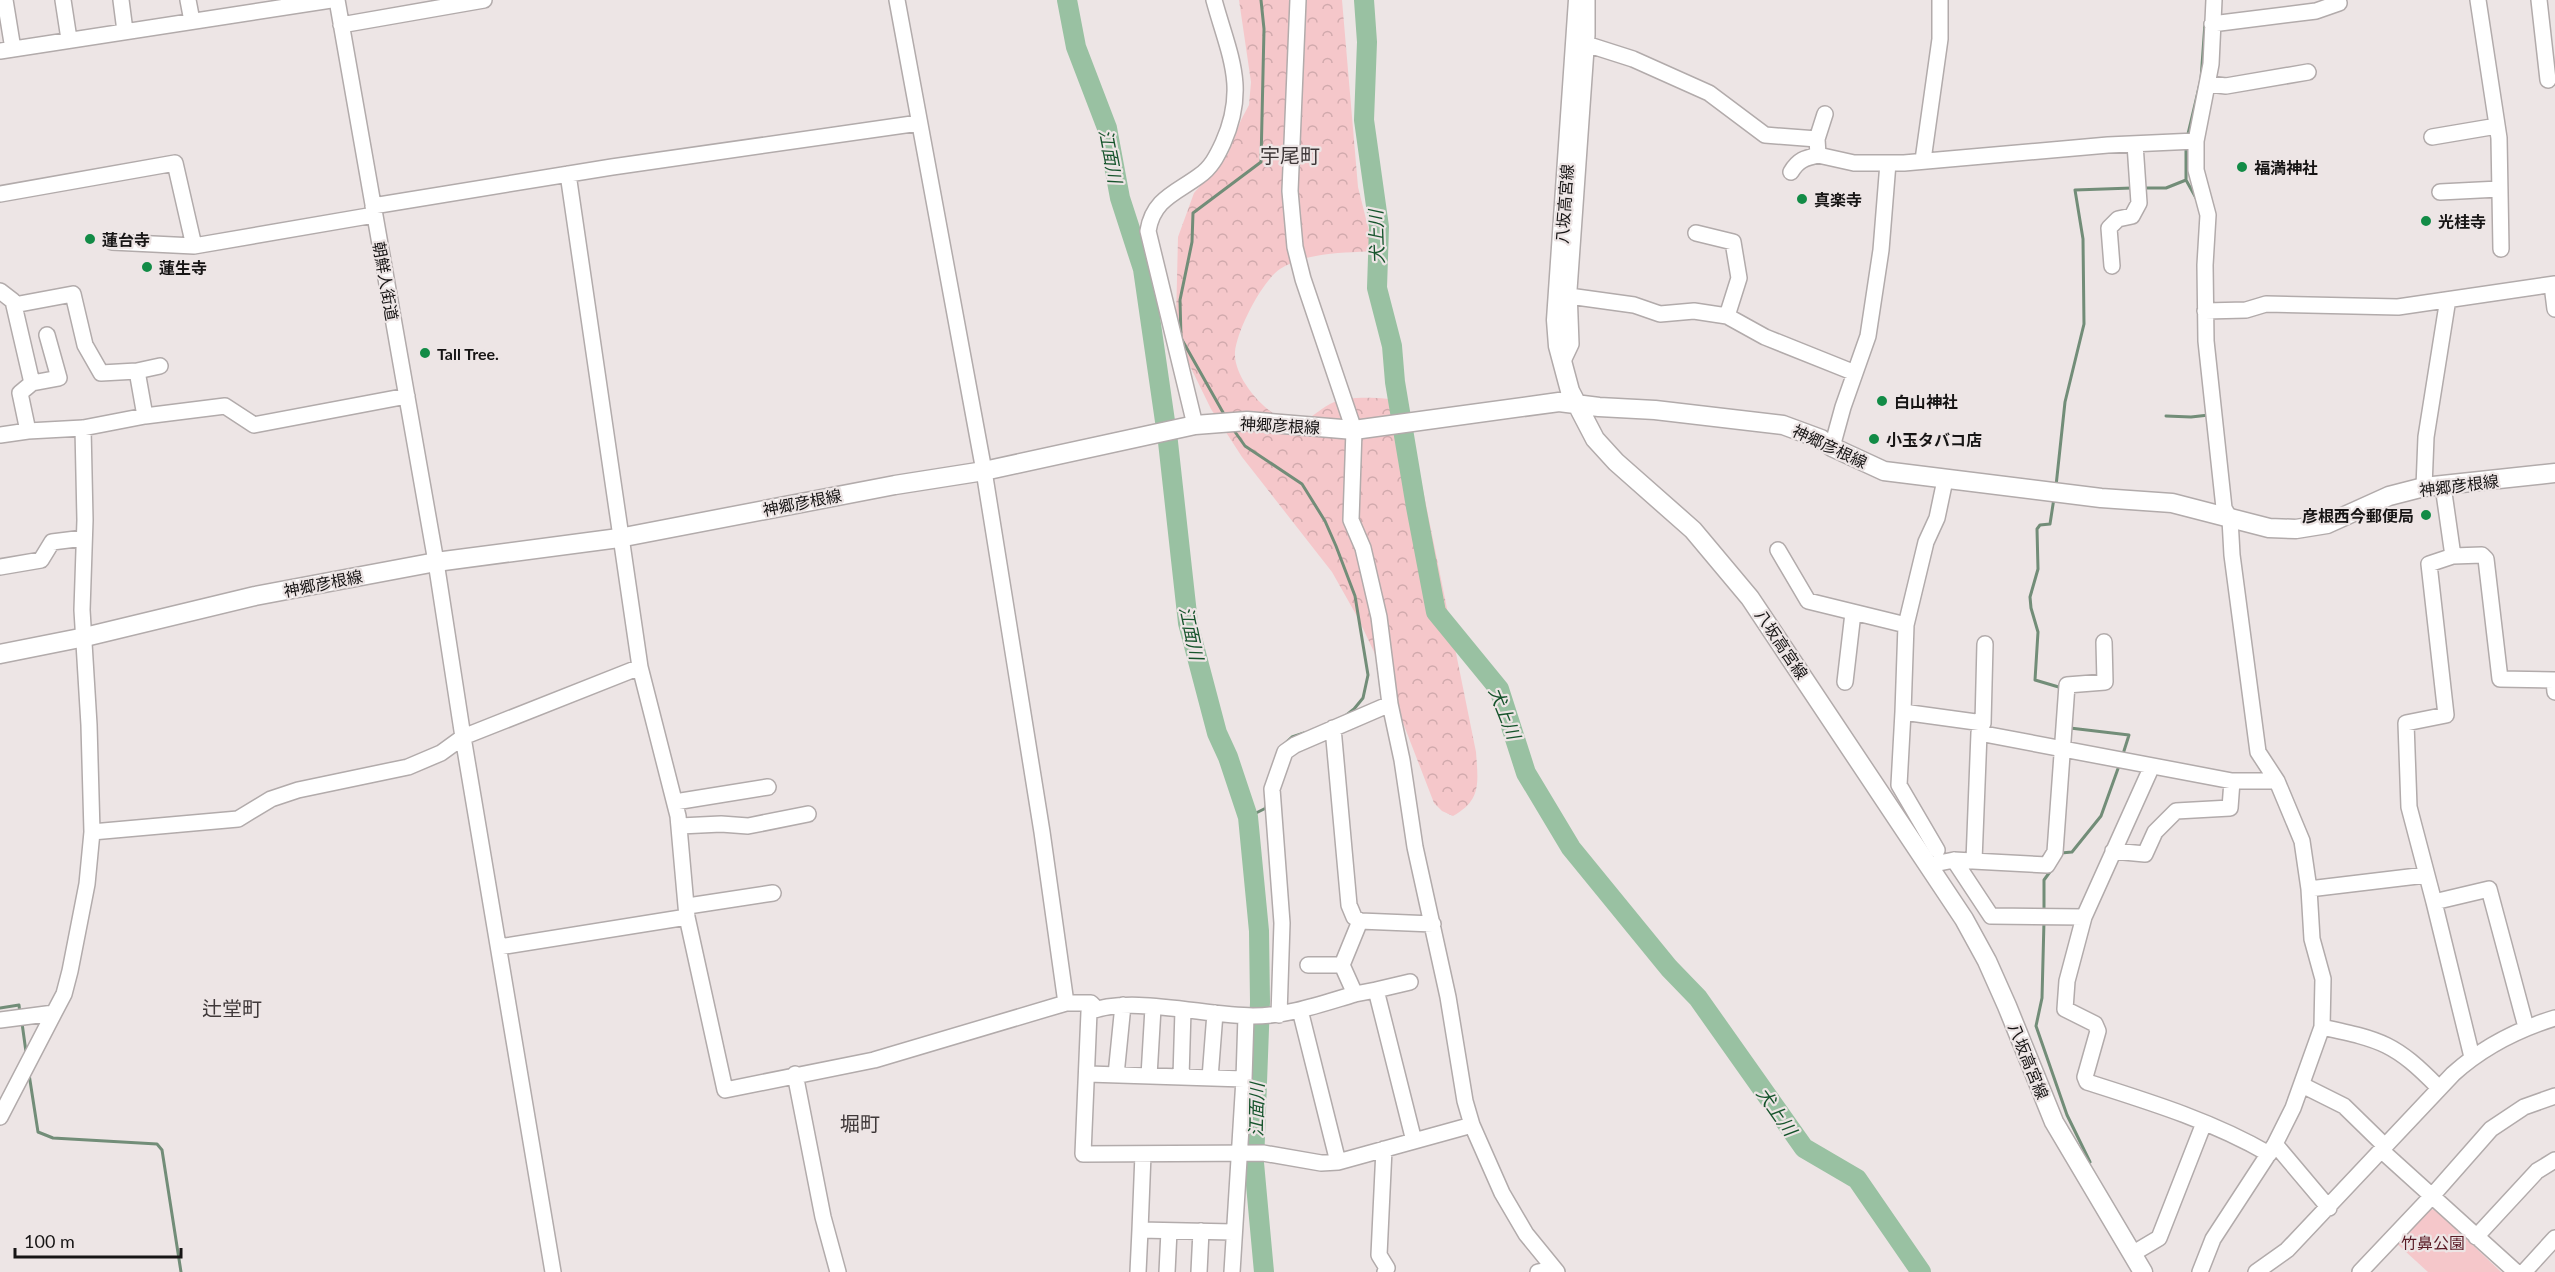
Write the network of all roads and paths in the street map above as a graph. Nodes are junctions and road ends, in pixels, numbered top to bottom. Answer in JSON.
{"nodes":[{"id":1,"x":5,"y":0,"type":"edge"},
{"id":2,"x":63,"y":0,"type":"edge"},
{"id":3,"x":121,"y":0,"type":"edge"},
{"id":4,"x":189,"y":0,"type":"edge"},
{"id":5,"x":331,"y":0,"type":"edge"},
{"id":6,"x":337,"y":0,"type":"edge"},
{"id":7,"x":484,"y":0,"type":"edge"},
{"id":8,"x":897,"y":0,"type":"edge"},
{"id":9,"x":1214,"y":0,"type":"edge"},
{"id":10,"x":1298,"y":0,"type":"edge"},
{"id":11,"x":1578,"y":0,"type":"edge"},
{"id":12,"x":1587,"y":0,"type":"edge"},
{"id":13,"x":1940,"y":0,"type":"edge"},
{"id":14,"x":2214,"y":0,"type":"edge"},
{"id":15,"x":2478,"y":0,"type":"edge"},
{"id":16,"x":2539,"y":0,"type":"edge"},
{"id":17,"x":2339,"y":3,"type":"dead end"},
{"id":18,"x":441,"y":4,"type":"edge"},
{"id":19,"x":261,"y":6,"type":"edge"},
{"id":20,"x":192,"y":21,"type":"junction"},
{"id":21,"x":2212,"y":24,"type":"junction"},
{"id":22,"x":341,"y":25,"type":"junction"},
{"id":23,"x":125,"y":31,"type":"junction"},
{"id":24,"x":69,"y":39,"type":"junction"},
{"id":25,"x":1586,"y":44,"type":"junction"},
{"id":26,"x":6,"y":50,"type":"edge"},
{"id":27,"x":2308,"y":72,"type":"dead end"},
{"id":28,"x":2548,"y":80,"type":"dead end"},
{"id":29,"x":2209,"y":84,"type":"junction"},
{"id":30,"x":1825,"y":114,"type":"dead end"},
{"id":31,"x":919,"y":123,"type":"junction"},
{"id":32,"x":2497,"y":126,"type":"junction"},
{"id":33,"x":2432,"y":137,"type":"dead end"},
{"id":34,"x":2190,"y":141,"type":"junction"},
{"id":35,"x":2135,"y":144,"type":"junction"},
{"id":36,"x":1817,"y":147,"type":"junction"},
{"id":37,"x":1923,"y":160,"type":"junction"},
{"id":38,"x":1888,"y":163,"type":"junction"},
{"id":39,"x":1791,"y":172,"type":"dead end"},
{"id":40,"x":568,"y":174,"type":"junction"},
{"id":41,"x":2499,"y":189,"type":"junction"},
{"id":42,"x":2440,"y":192,"type":"dead end"},
{"id":43,"x":0,"y":194,"type":"edge"},
{"id":44,"x":374,"y":210,"type":"junction"},
{"id":45,"x":1696,"y":233,"type":"dead end"},
{"id":46,"x":112,"y":242,"type":"dead end"},
{"id":47,"x":194,"y":246,"type":"junction"},
{"id":48,"x":2500,"y":249,"type":"dead end"},
{"id":49,"x":2112,"y":266,"type":"dead end"},
{"id":50,"x":2554,"y":284,"type":"edge"},
{"id":51,"x":0,"y":291,"type":"edge"},
{"id":52,"x":1569,"y":296,"type":"junction"},
{"id":53,"x":2445,"y":300,"type":"junction"},
{"id":54,"x":14,"y":304,"type":"junction"},
{"id":55,"x":2555,"y":309,"type":"edge"},
{"id":56,"x":2205,"y":311,"type":"junction"},
{"id":57,"x":1727,"y":316,"type":"junction"},
{"id":58,"x":47,"y":335,"type":"dead end"},
{"id":59,"x":1562,"y":363,"type":"junction"},
{"id":60,"x":160,"y":366,"type":"dead end"},
{"id":61,"x":137,"y":371,"type":"junction"},
{"id":62,"x":1856,"y":373,"type":"junction"},
{"id":63,"x":32,"y":383,"type":"junction"},
{"id":64,"x":407,"y":396,"type":"junction"},
{"id":65,"x":1568,"y":403,"type":"junction"},
{"id":66,"x":146,"y":416,"type":"junction"},
{"id":67,"x":1195,"y":425,"type":"junction"},
{"id":68,"x":83,"y":429,"type":"junction"},
{"id":69,"x":1359,"y":429,"type":"junction"},
{"id":70,"x":28,"y":431,"type":"junction"},
{"id":71,"x":0,"y":435,"type":"edge"},
{"id":72,"x":1832,"y":447,"type":"junction"},
{"id":73,"x":984,"y":471,"type":"junction"},
{"id":74,"x":2555,"y":473,"type":"edge"},
{"id":75,"x":1945,"y":480,"type":"junction"},
{"id":76,"x":2443,"y":486,"type":"junction"},
{"id":77,"x":2424,"y":487,"type":"junction"},
{"id":78,"x":2230,"y":519,"type":"junction"},
{"id":79,"x":84,"y":538,"type":"junction"},
{"id":80,"x":619,"y":538,"type":"junction"},
{"id":81,"x":1778,"y":550,"type":"dead end"},
{"id":82,"x":2453,"y":556,"type":"junction"},
{"id":83,"x":436,"y":562,"type":"junction"},
{"id":84,"x":0,"y":567,"type":"edge"},
{"id":85,"x":1853,"y":613,"type":"junction"},
{"id":86,"x":1906,"y":625,"type":"junction"},
{"id":87,"x":85,"y":637,"type":"junction"},
{"id":88,"x":2104,"y":642,"type":"dead end"},
{"id":89,"x":1985,"y":644,"type":"dead end"},
{"id":90,"x":0,"y":654,"type":"edge"},
{"id":91,"x":640,"y":667,"type":"junction"},
{"id":92,"x":1845,"y":682,"type":"dead end"},
{"id":93,"x":2555,"y":692,"type":"edge"},
{"id":94,"x":1390,"y":704,"type":"junction"},
{"id":95,"x":1902,"y":712,"type":"junction"},
{"id":96,"x":1333,"y":728,"type":"junction"},
{"id":97,"x":1981,"y":728,"type":"junction"},
{"id":98,"x":463,"y":737,"type":"junction"},
{"id":99,"x":2062,"y":750,"type":"junction"},
{"id":100,"x":2152,"y":766,"type":"junction"},
{"id":101,"x":2232,"y":781,"type":"junction"},
{"id":102,"x":2277,"y":781,"type":"junction"},
{"id":103,"x":768,"y":787,"type":"dead end"},
{"id":104,"x":675,"y":802,"type":"junction"},
{"id":105,"x":808,"y":814,"type":"dead end"},
{"id":106,"x":680,"y":826,"type":"junction"},
{"id":107,"x":92,"y":832,"type":"junction"},
{"id":108,"x":2113,"y":850,"type":"junction"},
{"id":109,"x":1933,"y":857,"type":"junction"},
{"id":110,"x":1954,"y":860,"type":"junction"},
{"id":111,"x":1974,"y":861,"type":"junction"},
{"id":112,"x":2426,"y":875,"type":"junction"},
{"id":113,"x":2309,"y":889,"type":"junction"},
{"id":114,"x":773,"y":893,"type":"dead end"},
{"id":115,"x":2434,"y":902,"type":"junction"},
{"id":116,"x":687,"y":911,"type":"junction"},
{"id":117,"x":2084,"y":917,"type":"junction"},
{"id":118,"x":1360,"y":921,"type":"junction"},
{"id":119,"x":1432,"y":924,"type":"junction"},
{"id":120,"x":500,"y":947,"type":"junction"},
{"id":121,"x":1308,"y":965,"type":"dead end"},
{"id":122,"x":1342,"y":965,"type":"junction"},
{"id":123,"x":1410,"y":982,"type":"dead end"},
{"id":124,"x":1376,"y":990,"type":"junction"},
{"id":125,"x":1355,"y":994,"type":"junction"},
{"id":126,"x":1066,"y":1003,"type":"junction"},
{"id":127,"x":1123,"y":1005,"type":"junction"},
{"id":128,"x":1153,"y":1008,"type":"junction"},
{"id":129,"x":1097,"y":1009,"type":"junction"},
{"id":130,"x":1183,"y":1010,"type":"junction"},
{"id":131,"x":1300,"y":1010,"type":"junction"},
{"id":132,"x":54,"y":1013,"type":"junction"},
{"id":133,"x":1215,"y":1013,"type":"junction"},
{"id":134,"x":1261,"y":1016,"type":"junction"},
{"id":135,"x":2555,"y":1018,"type":"edge"},
{"id":136,"x":0,"y":1020,"type":"edge"},
{"id":137,"x":2322,"y":1027,"type":"junction"},
{"id":138,"x":2526,"y":1027,"type":"junction"},
{"id":139,"x":2472,"y":1057,"type":"junction"},
{"id":140,"x":795,"y":1074,"type":"junction"},
{"id":141,"x":1088,"y":1074,"type":"junction"},
{"id":142,"x":1116,"y":1075,"type":"junction"},
{"id":143,"x":1149,"y":1076,"type":"junction"},
{"id":144,"x":1181,"y":1077,"type":"junction"},
{"id":145,"x":1210,"y":1078,"type":"junction"},
{"id":146,"x":1244,"y":1079,"type":"junction"},
{"id":147,"x":2302,"y":1085,"type":"junction"},
{"id":148,"x":2439,"y":1089,"type":"junction"},
{"id":149,"x":2555,"y":1096,"type":"edge"},
{"id":150,"x":0,"y":1117,"type":"edge"},
{"id":151,"x":2204,"y":1123,"type":"junction"},
{"id":152,"x":1472,"y":1125,"type":"junction"},
{"id":153,"x":1414,"y":1141,"type":"junction"},
{"id":154,"x":2383,"y":1148,"type":"junction"},
{"id":155,"x":1384,"y":1149,"type":"junction"},
{"id":156,"x":2272,"y":1149,"type":"junction"},
{"id":157,"x":1143,"y":1154,"type":"junction"},
{"id":158,"x":1250,"y":1154,"type":"junction"},
{"id":159,"x":2555,"y":1160,"type":"edge"},
{"id":160,"x":1338,"y":1162,"type":"junction"},
{"id":161,"x":2432,"y":1196,"type":"junction"},
{"id":162,"x":2329,"y":1208,"type":"junction"},
{"id":163,"x":1140,"y":1230,"type":"junction"},
{"id":164,"x":1169,"y":1231,"type":"junction"},
{"id":165,"x":1201,"y":1231,"type":"junction"},
{"id":166,"x":1233,"y":1232,"type":"junction"},
{"id":167,"x":2476,"y":1237,"type":"junction"},
{"id":168,"x":2554,"y":1241,"type":"edge"},
{"id":169,"x":2132,"y":1254,"type":"junction"},
{"id":170,"x":2265,"y":1270,"type":"edge"},
{"id":171,"x":1549,"y":1271,"type":"edge"},
{"id":172,"x":553,"y":1272,"type":"edge"},
{"id":173,"x":838,"y":1272,"type":"edge"},
{"id":174,"x":1138,"y":1272,"type":"edge"},
{"id":175,"x":1167,"y":1272,"type":"edge"},
{"id":176,"x":1199,"y":1272,"type":"edge"},
{"id":177,"x":1232,"y":1272,"type":"edge"},
{"id":178,"x":1385,"y":1272,"type":"edge"},
{"id":179,"x":2143,"y":1272,"type":"edge"},
{"id":180,"x":2200,"y":1272,"type":"edge"},
{"id":181,"x":2360,"y":1272,"type":"edge"},
{"id":182,"x":2516,"y":1272,"type":"edge"},
{"id":183,"x":2524,"y":1272,"type":"edge"}],
"edges":[{"from":1,"to":26,"type":"street"},
{"from":2,"to":24,"type":"street"},
{"from":3,"to":23,"type":"street"},
{"from":4,"to":20,"type":"street"},
{"from":5,"to":19,"type":"street"},
{"from":6,"to":22,"type":"street","name":"朝鮮人街道"},
{"from":7,"to":18,"type":"street"},
{"from":8,"to":31,"type":"street"},
{"from":9,"to":67,"type":"street"},
{"from":10,"to":69,"type":"street"},
{"from":11,"to":59,"type":"main road","name":"八坂高宮線"},
{"from":12,"to":25,"type":"street"},
{"from":13,"to":37,"type":"street"},
{"from":14,"to":21,"type":"street"},
{"from":15,"to":32,"type":"street"},
{"from":16,"to":28,"type":"street"},
{"from":17,"to":21,"type":"street"},
{"from":18,"to":22,"type":"street"},
{"from":19,"to":20,"type":"street"},
{"from":20,"to":23,"type":"street"},
{"from":21,"to":29,"type":"street"},
{"from":22,"to":44,"type":"street","name":"朝鮮人街道"},
{"from":23,"to":24,"type":"street"},
{"from":24,"to":26,"type":"street"},
{"from":25,"to":36,"type":"street"},
{"from":25,"to":52,"type":"street"},
{"from":27,"to":29,"type":"street"},
{"from":29,"to":34,"type":"street"},
{"from":30,"to":36,"type":"street"},
{"from":31,"to":40,"type":"street"},
{"from":31,"to":73,"type":"street"},
{"from":32,"to":33,"type":"street"},
{"from":32,"to":41,"type":"street"},
{"from":34,"to":35,"type":"street"},
{"from":34,"to":56,"type":"street"},
{"from":35,"to":37,"type":"street"},
{"from":35,"to":49,"type":"street"},
{"from":36,"to":38,"type":"street"},
{"from":36,"to":39,"type":"street"},
{"from":37,"to":38,"type":"street"},
{"from":38,"to":62,"type":"street"},
{"from":40,"to":44,"type":"street"},
{"from":40,"to":80,"type":"street"},
{"from":41,"to":42,"type":"street"},
{"from":41,"to":48,"type":"street"},
{"from":43,"to":47,"type":"street"},
{"from":44,"to":47,"type":"street"},
{"from":44,"to":64,"type":"street","name":"朝鮮人街道"},
{"from":45,"to":57,"type":"street"},
{"from":46,"to":47,"type":"street"},
{"from":50,"to":53,"type":"street"},
{"from":50,"to":55,"type":"street"},
{"from":51,"to":54,"type":"street"},
{"from":52,"to":57,"type":"street"},
{"from":52,"to":59,"type":"street"},
{"from":53,"to":56,"type":"street"},
{"from":53,"to":77,"type":"street"},
{"from":54,"to":61,"type":"street"},
{"from":54,"to":63,"type":"street"},
{"from":56,"to":78,"type":"street"},
{"from":57,"to":62,"type":"street"},
{"from":58,"to":63,"type":"street"},
{"from":59,"to":65,"type":"main road","name":"八坂高宮線"},
{"from":60,"to":61,"type":"street"},
{"from":61,"to":66,"type":"street"},
{"from":62,"to":72,"type":"street"},
{"from":63,"to":70,"type":"street"},
{"from":64,"to":66,"type":"street"},
{"from":64,"to":83,"type":"street","name":"朝鮮人街道"},
{"from":65,"to":69,"type":"main road","name":"神郷彦根線"},
{"from":65,"to":72,"type":"main road","name":"神郷彦根線"},
{"from":65,"to":109,"type":"main road","name":"八坂高宮線"},
{"from":66,"to":68,"type":"street"},
{"from":67,"to":69,"type":"main road","name":"神郷彦根線"},
{"from":67,"to":73,"type":"main road","name":"神郷彦根線"},
{"from":68,"to":70,"type":"street"},
{"from":68,"to":79,"type":"street"},
{"from":69,"to":94,"type":"street"},
{"from":70,"to":71,"type":"street"},
{"from":72,"to":75,"type":"main road","name":"神郷彦根線"},
{"from":73,"to":80,"type":"main road","name":"神郷彦根線"},
{"from":73,"to":126,"type":"street"},
{"from":74,"to":76,"type":"main road","name":"神郷彦根線"},
{"from":75,"to":78,"type":"main road","name":"神郷彦根線"},
{"from":75,"to":86,"type":"street"},
{"from":76,"to":77,"type":"main road","name":"神郷彦根線"},
{"from":76,"to":82,"type":"street"},
{"from":77,"to":78,"type":"main road","name":"神郷彦根線"},
{"from":78,"to":102,"type":"street"},
{"from":79,"to":84,"type":"street"},
{"from":79,"to":87,"type":"street"},
{"from":80,"to":83,"type":"main road","name":"神郷彦根線"},
{"from":80,"to":91,"type":"street"},
{"from":81,"to":85,"type":"street"},
{"from":82,"to":93,"type":"street"},
{"from":82,"to":112,"type":"street"},
{"from":83,"to":87,"type":"main road","name":"神郷彦根線"},
{"from":83,"to":98,"type":"street","name":"朝鮮人街道"},
{"from":85,"to":86,"type":"street"},
{"from":85,"to":92,"type":"street"},
{"from":86,"to":95,"type":"street"},
{"from":87,"to":90,"type":"main road","name":"神郷彦根線"},
{"from":87,"to":107,"type":"street"},
{"from":88,"to":99,"type":"street"},
{"from":89,"to":97,"type":"street"},
{"from":91,"to":98,"type":"street"},
{"from":91,"to":104,"type":"street"},
{"from":94,"to":96,"type":"street"},
{"from":94,"to":119,"type":"street"},
{"from":95,"to":97,"type":"street"},
{"from":95,"to":109,"type":"street"},
{"from":96,"to":118,"type":"street"},
{"from":96,"to":134,"type":"street"},
{"from":97,"to":99,"type":"street"},
{"from":97,"to":111,"type":"street"},
{"from":98,"to":107,"type":"street"},
{"from":98,"to":120,"type":"street","name":"朝鮮人街道"},
{"from":99,"to":100,"type":"street"},
{"from":99,"to":111,"type":"street"},
{"from":100,"to":101,"type":"street"},
{"from":100,"to":108,"type":"street"},
{"from":101,"to":102,"type":"street"},
{"from":101,"to":108,"type":"street"},
{"from":102,"to":113,"type":"street"},
{"from":103,"to":104,"type":"street"},
{"from":104,"to":106,"type":"street"},
{"from":105,"to":106,"type":"street"},
{"from":106,"to":116,"type":"street"},
{"from":107,"to":132,"type":"street"},
{"from":108,"to":117,"type":"street"},
{"from":109,"to":110,"type":"street"},
{"from":109,"to":169,"type":"main road","name":"八坂高宮線"},
{"from":110,"to":111,"type":"street"},
{"from":110,"to":117,"type":"street"},
{"from":112,"to":113,"type":"street"},
{"from":112,"to":115,"type":"street"},
{"from":113,"to":137,"type":"street"},
{"from":114,"to":116,"type":"street"},
{"from":115,"to":138,"type":"street"},
{"from":115,"to":139,"type":"street"},
{"from":116,"to":120,"type":"street"},
{"from":116,"to":140,"type":"street"},
{"from":117,"to":151,"type":"street"},
{"from":118,"to":119,"type":"street"},
{"from":118,"to":122,"type":"street"},
{"from":119,"to":152,"type":"street"},
{"from":120,"to":172,"type":"street","name":"朝鮮人街道"},
{"from":121,"to":122,"type":"street"},
{"from":122,"to":125,"type":"street"},
{"from":123,"to":124,"type":"street"},
{"from":124,"to":125,"type":"street"},
{"from":124,"to":153,"type":"street"},
{"from":125,"to":131,"type":"street"},
{"from":126,"to":129,"type":"street"},
{"from":126,"to":140,"type":"street"},
{"from":127,"to":128,"type":"street"},
{"from":127,"to":129,"type":"street"},
{"from":127,"to":142,"type":"street"},
{"from":128,"to":130,"type":"street"},
{"from":128,"to":143,"type":"street"},
{"from":129,"to":141,"type":"street"},
{"from":130,"to":133,"type":"street"},
{"from":130,"to":144,"type":"street"},
{"from":131,"to":134,"type":"street"},
{"from":131,"to":160,"type":"street"},
{"from":132,"to":136,"type":"street"},
{"from":132,"to":150,"type":"street"},
{"from":133,"to":134,"type":"street"},
{"from":133,"to":145,"type":"street"},
{"from":134,"to":146,"type":"street"},
{"from":135,"to":138,"type":"street"},
{"from":137,"to":147,"type":"street"},
{"from":137,"to":148,"type":"street"},
{"from":138,"to":139,"type":"street"},
{"from":139,"to":148,"type":"street"},
{"from":140,"to":173,"type":"street"},
{"from":141,"to":142,"type":"street"},
{"from":141,"to":157,"type":"street"},
{"from":142,"to":143,"type":"street"},
{"from":143,"to":144,"type":"street"},
{"from":144,"to":145,"type":"street"},
{"from":145,"to":146,"type":"street"},
{"from":146,"to":158,"type":"street"},
{"from":147,"to":154,"type":"street"},
{"from":147,"to":156,"type":"street"},
{"from":148,"to":154,"type":"street"},
{"from":149,"to":161,"type":"street"},
{"from":151,"to":156,"type":"street"},
{"from":151,"to":169,"type":"street"},
{"from":152,"to":153,"type":"street"},
{"from":152,"to":171,"type":"street"},
{"from":153,"to":155,"type":"street"},
{"from":154,"to":161,"type":"street"},
{"from":154,"to":162,"type":"street"},
{"from":155,"to":160,"type":"street"},
{"from":155,"to":178,"type":"street"},
{"from":156,"to":162,"type":"street"},
{"from":156,"to":180,"type":"street"},
{"from":157,"to":158,"type":"street"},
{"from":157,"to":163,"type":"street"},
{"from":158,"to":160,"type":"street"},
{"from":158,"to":166,"type":"street"},
{"from":159,"to":167,"type":"street"},
{"from":161,"to":167,"type":"street"},
{"from":161,"to":181,"type":"street"},
{"from":162,"to":170,"type":"street"},
{"from":163,"to":164,"type":"street"},
{"from":163,"to":174,"type":"street"},
{"from":164,"to":165,"type":"street"},
{"from":164,"to":175,"type":"street"},
{"from":165,"to":166,"type":"street"},
{"from":165,"to":176,"type":"street"},
{"from":166,"to":177,"type":"street"},
{"from":167,"to":182,"type":"street"},
{"from":168,"to":183,"type":"street"},
{"from":169,"to":179,"type":"main road","name":"八坂高宮線"}]}
